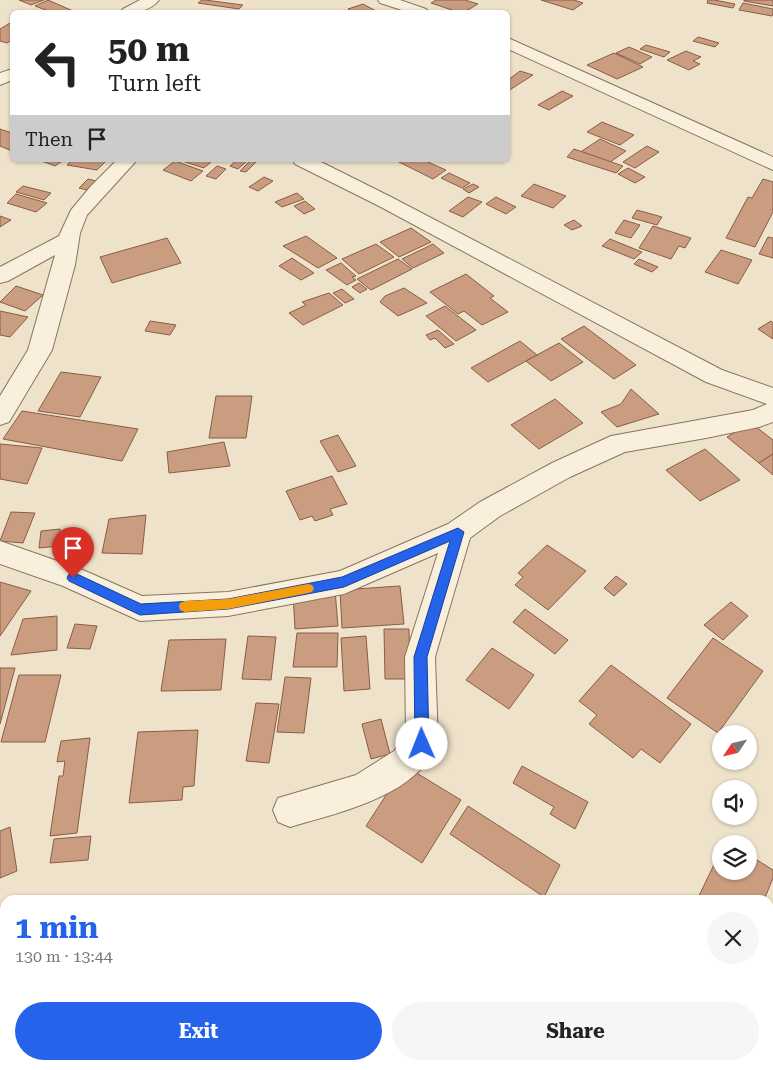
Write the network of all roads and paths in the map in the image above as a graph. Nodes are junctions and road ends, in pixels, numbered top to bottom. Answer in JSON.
{"nodes":[{"id":1,"x":385,"y":0,"type":"edge"},
{"id":2,"x":148,"y":1,"type":"edge"},
{"id":3,"x":132,"y":10,"type":"edge"},
{"id":4,"x":415,"y":10,"type":"edge"},
{"id":5,"x":510,"y":44,"type":"edge"},
{"id":6,"x":126,"y":162,"type":"edge"},
{"id":7,"x":306,"y":162,"type":"edge"},
{"id":8,"x":773,"y":164,"type":"edge"},
{"id":9,"x":69,"y":239,"type":"junction"},
{"id":10,"x":0,"y":276,"type":"edge"},
{"id":11,"x":773,"y":397,"type":"edge"},
{"id":12,"x":773,"y":410,"type":"edge"},
{"id":13,"x":0,"y":416,"type":"edge"},
{"id":14,"x":458,"y":532,"type":"junction"},
{"id":15,"x":0,"y":552,"type":"edge"},
{"id":16,"x":290,"y":810,"type":"dead end"}],
"edges":[{"from":1,"to":4,"type":"street"},
{"from":2,"to":3,"type":"street"},
{"from":5,"to":8,"type":"street"},
{"from":6,"to":9,"type":"street"},
{"from":7,"to":11,"type":"street"},
{"from":9,"to":10,"type":"street"},
{"from":9,"to":13,"type":"street"},
{"from":12,"to":14,"type":"street"},
{"from":14,"to":15,"type":"street"},
{"from":14,"to":16,"type":"street"}]}
